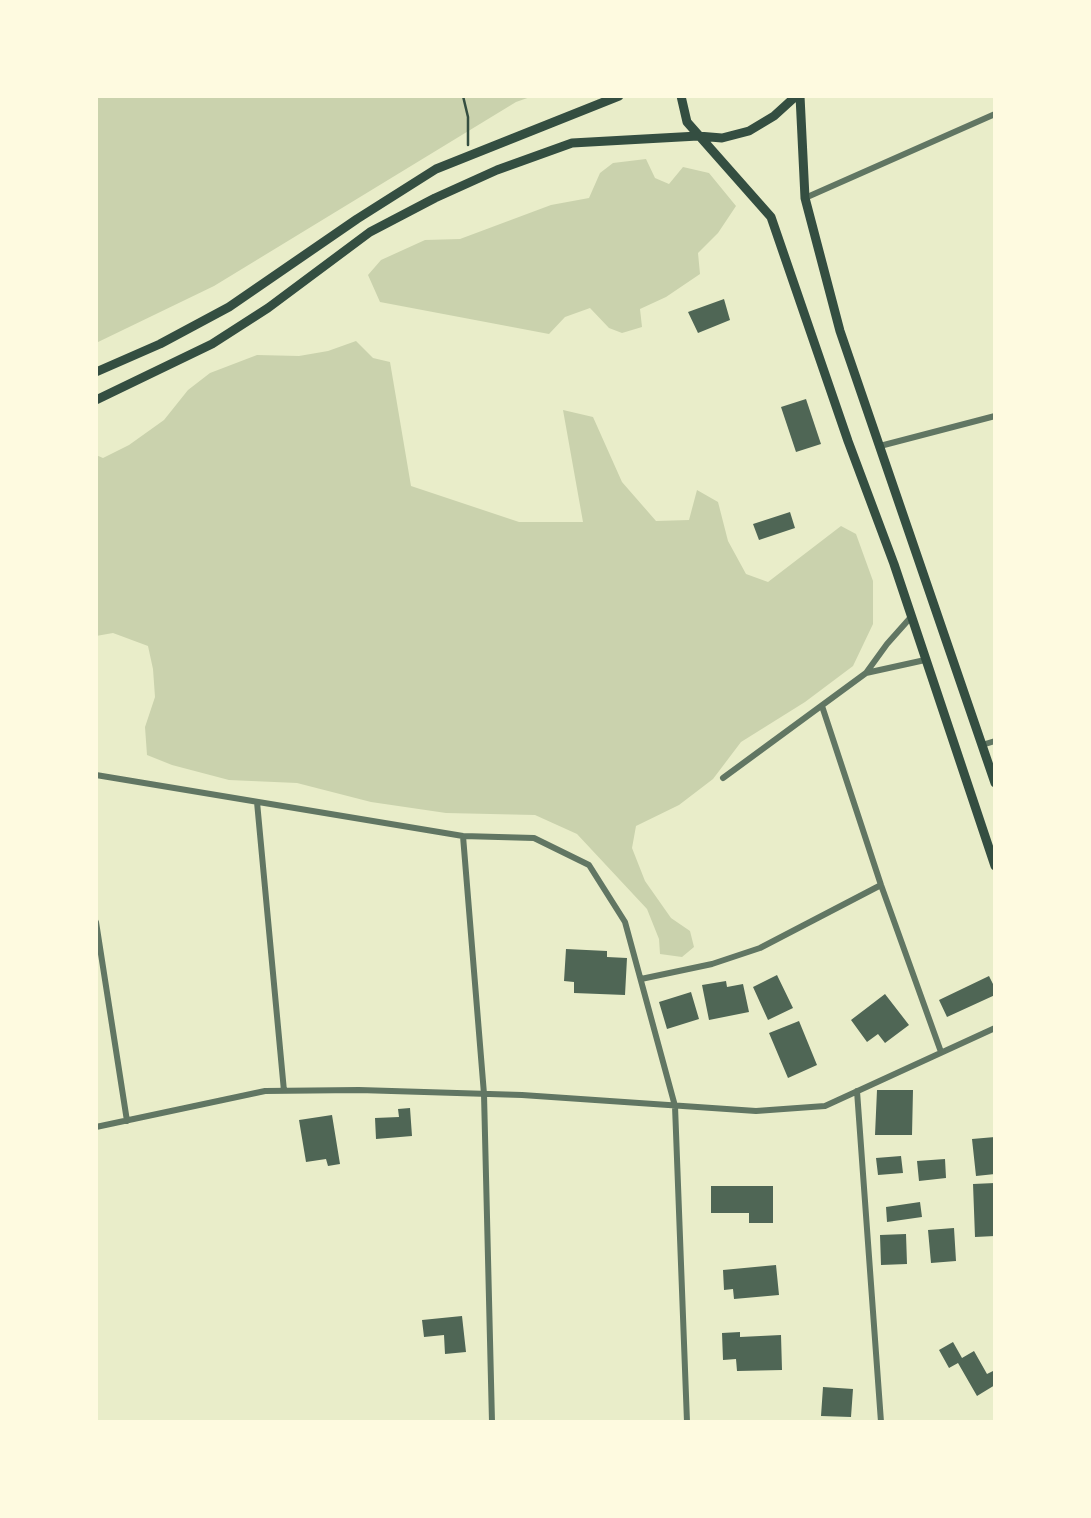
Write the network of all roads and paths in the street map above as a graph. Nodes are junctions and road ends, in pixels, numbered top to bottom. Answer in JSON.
{"nodes":[{"id":1,"x":463,"y":96,"type":"edge"},
{"id":2,"x":619,"y":96,"type":"edge"},
{"id":3,"x":681,"y":96,"type":"edge"},
{"id":4,"x":798,"y":96,"type":"edge"},
{"id":5,"x":995,"y":114,"type":"edge"},
{"id":6,"x":698,"y":136,"type":"junction"},
{"id":7,"x":468,"y":156,"type":"junction"},
{"id":8,"x":805,"y":198,"type":"junction"},
{"id":9,"x":96,"y":372,"type":"edge"},
{"id":10,"x":96,"y":400,"type":"edge"},
{"id":11,"x":995,"y":416,"type":"edge"},
{"id":12,"x":880,"y":446,"type":"junction"},
{"id":13,"x":911,"y":617,"type":"junction"},
{"id":14,"x":925,"y":660,"type":"junction"},
{"id":15,"x":866,"y":674,"type":"junction"},
{"id":16,"x":821,"y":706,"type":"junction"},
{"id":17,"x":995,"y":741,"type":"edge"},
{"id":18,"x":982,"y":746,"type":"junction"},
{"id":19,"x":96,"y":775,"type":"edge"},
{"id":20,"x":723,"y":778,"type":"dead end"},
{"id":21,"x":995,"y":783,"type":"edge"},
{"id":22,"x":257,"y":802,"type":"junction"},
{"id":23,"x":463,"y":836,"type":"junction"},
{"id":24,"x":995,"y":866,"type":"edge"},
{"id":25,"x":881,"y":885,"type":"junction"},
{"id":26,"x":96,"y":922,"type":"edge"},
{"id":27,"x":641,"y":979,"type":"junction"},
{"id":28,"x":995,"y":1028,"type":"edge"},
{"id":29,"x":941,"y":1052,"type":"junction"},
{"id":30,"x":284,"y":1091,"type":"junction"},
{"id":31,"x":857,"y":1091,"type":"junction"},
{"id":32,"x":484,"y":1094,"type":"junction"},
{"id":33,"x":675,"y":1106,"type":"junction"},
{"id":34,"x":127,"y":1121,"type":"junction"},
{"id":35,"x":96,"y":1127,"type":"edge"},
{"id":36,"x":492,"y":1422,"type":"edge"},
{"id":37,"x":687,"y":1422,"type":"edge"},
{"id":38,"x":881,"y":1422,"type":"edge"}],
"edges":[{"from":1,"to":7,"type":"path"},
{"from":2,"to":7,"type":"main road"},
{"from":3,"to":6,"type":"main road"},
{"from":4,"to":6,"type":"main road"},
{"from":4,"to":8,"type":"main road"},
{"from":5,"to":8,"type":"street"},
{"from":6,"to":10,"type":"main road"},
{"from":6,"to":13,"type":"main road"},
{"from":7,"to":9,"type":"main road"},
{"from":8,"to":12,"type":"main road"},
{"from":11,"to":12,"type":"street"},
{"from":12,"to":18,"type":"main road"},
{"from":13,"to":14,"type":"main road"},
{"from":13,"to":15,"type":"street"},
{"from":14,"to":15,"type":"street"},
{"from":14,"to":24,"type":"main road"},
{"from":15,"to":16,"type":"street"},
{"from":16,"to":20,"type":"street"},
{"from":16,"to":25,"type":"street"},
{"from":17,"to":18,"type":"street"},
{"from":18,"to":21,"type":"main road"},
{"from":19,"to":22,"type":"street"},
{"from":22,"to":23,"type":"street"},
{"from":22,"to":30,"type":"street"},
{"from":23,"to":27,"type":"street"},
{"from":23,"to":32,"type":"street"},
{"from":25,"to":27,"type":"street"},
{"from":25,"to":29,"type":"street"},
{"from":26,"to":34,"type":"street"},
{"from":27,"to":33,"type":"street"},
{"from":28,"to":29,"type":"street"},
{"from":29,"to":31,"type":"street"},
{"from":30,"to":32,"type":"street"},
{"from":30,"to":34,"type":"street"},
{"from":31,"to":33,"type":"street"},
{"from":31,"to":38,"type":"street"},
{"from":32,"to":33,"type":"street"},
{"from":32,"to":36,"type":"street"},
{"from":33,"to":37,"type":"street"},
{"from":34,"to":35,"type":"street"}]}
